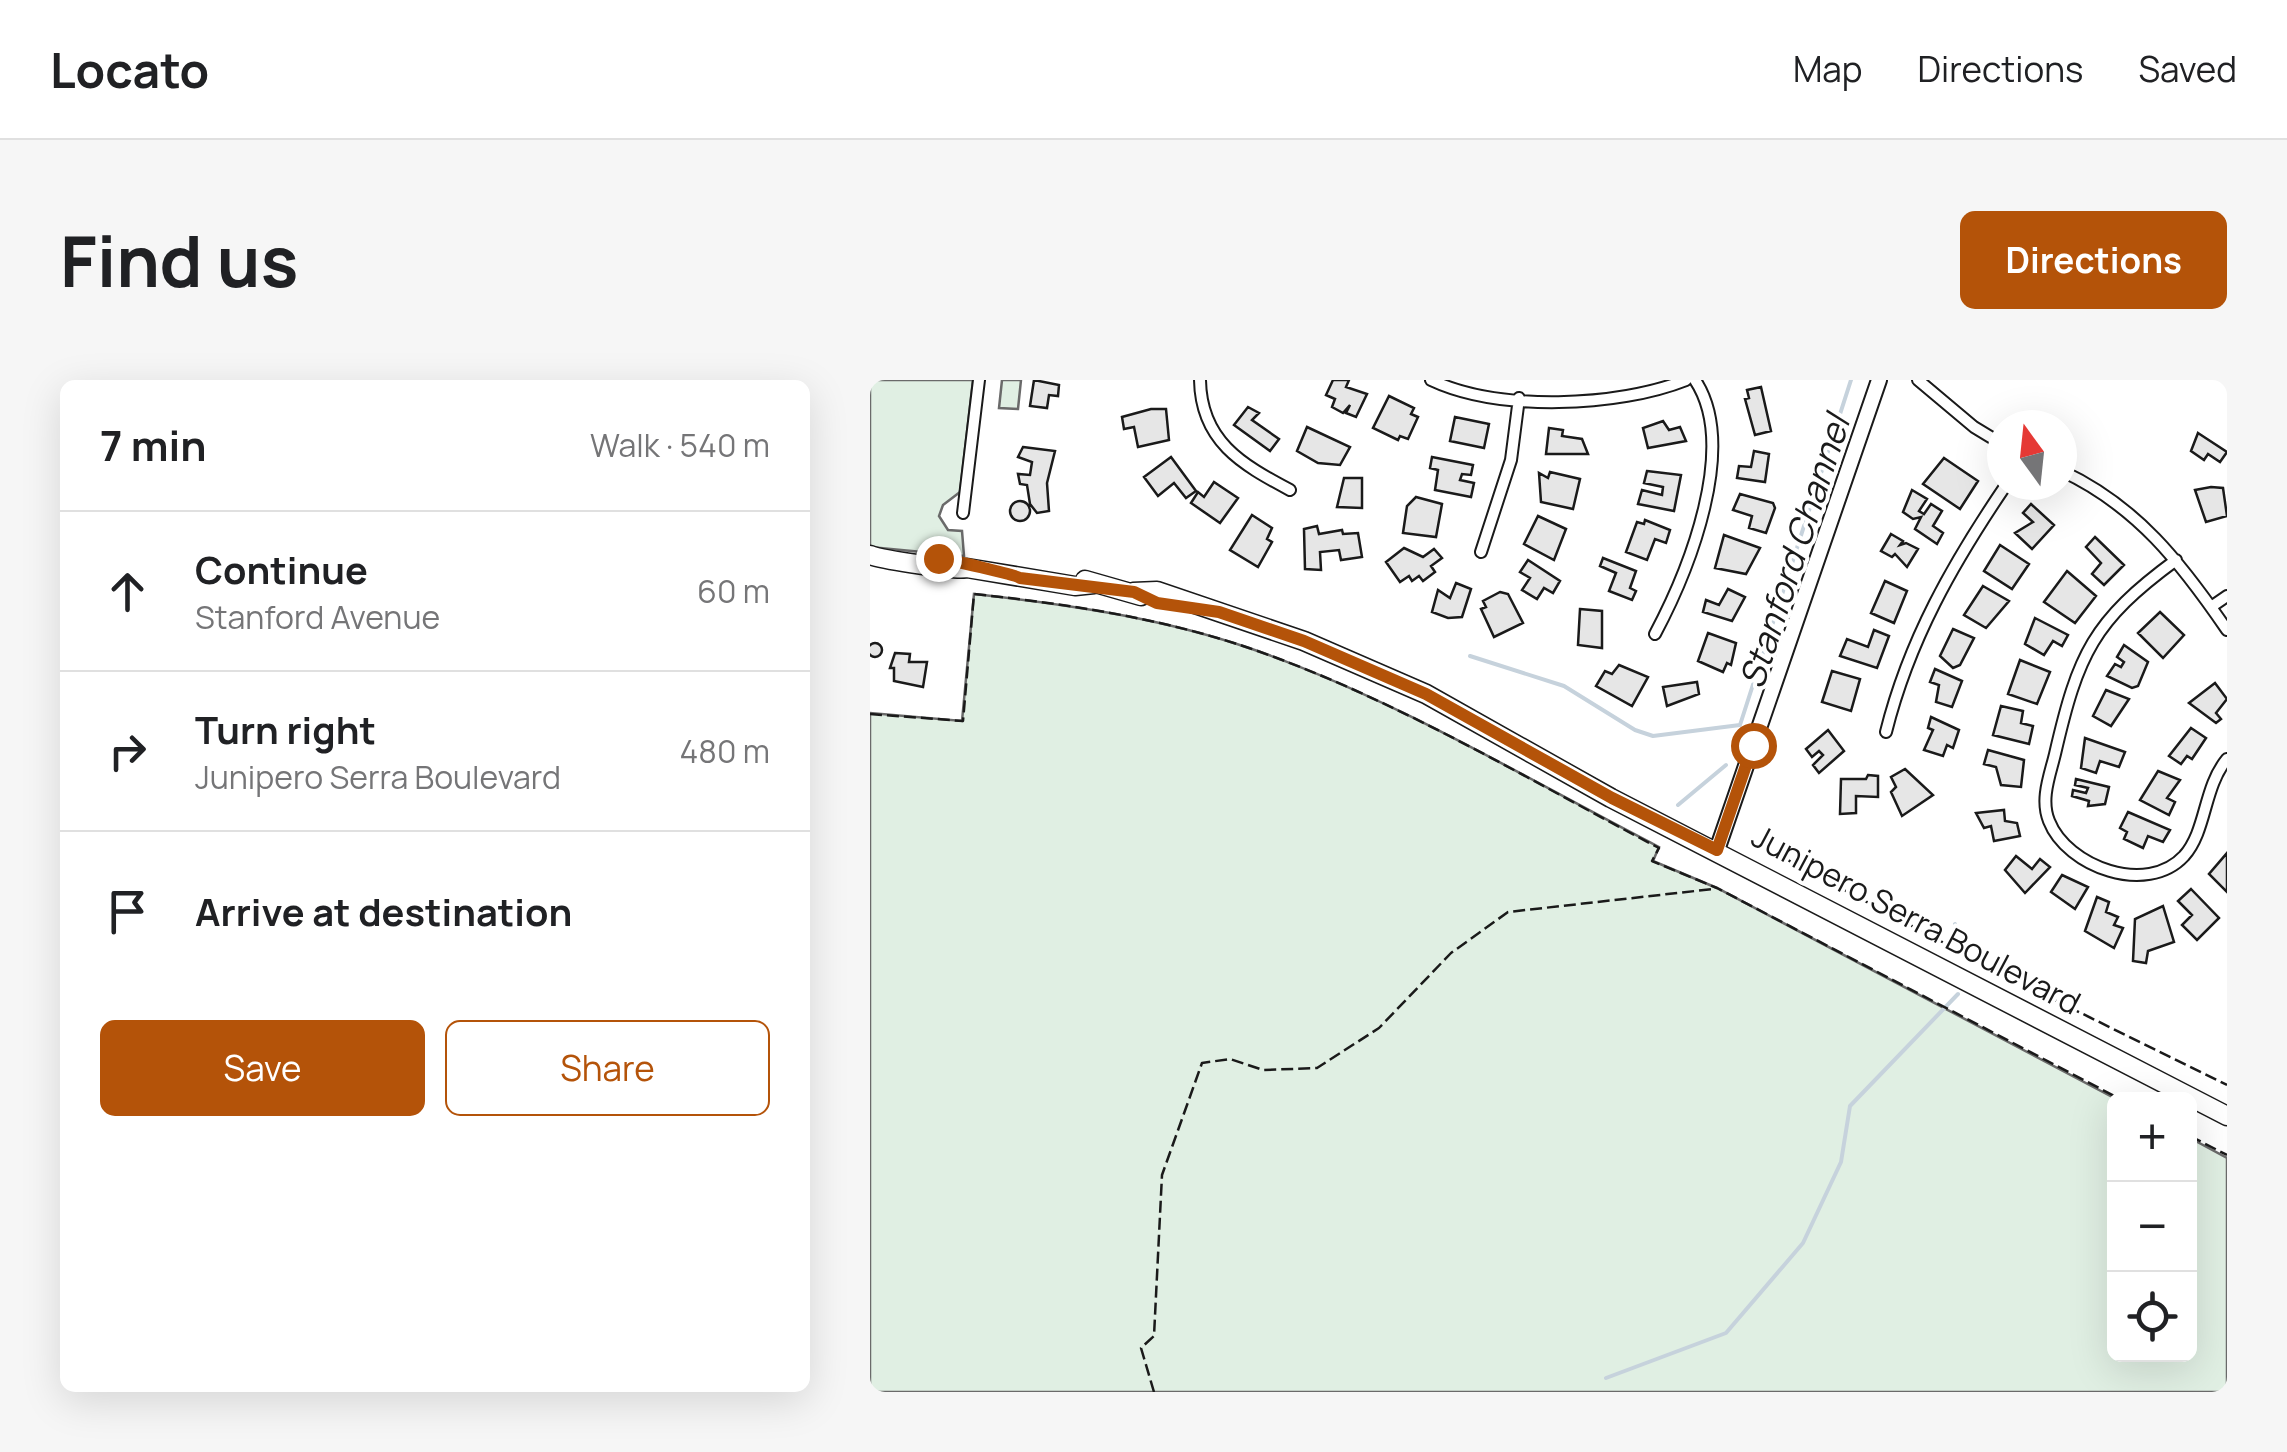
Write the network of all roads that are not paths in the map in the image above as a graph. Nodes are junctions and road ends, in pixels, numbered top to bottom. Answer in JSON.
{"nodes":[{"id":1,"x":979,"y":380,"type":"edge"},
{"id":2,"x":1200,"y":380,"type":"edge"},
{"id":3,"x":1431,"y":380,"type":"edge"},
{"id":4,"x":1686,"y":380,"type":"edge"},
{"id":5,"x":1695,"y":380,"type":"edge"},
{"id":6,"x":1879,"y":380,"type":"edge"},
{"id":7,"x":1918,"y":380,"type":"edge"},
{"id":8,"x":1519,"y":398,"type":"junction"},
{"id":9,"x":1987,"y":435,"type":"edge"},
{"id":10,"x":2077,"y":478,"type":"edge"},
{"id":11,"x":1290,"y":490,"type":"dead end"},
{"id":12,"x":1997,"y":500,"type":"edge"},
{"id":13,"x":963,"y":513,"type":"dead end"},
{"id":14,"x":1480,"y":552,"type":"dead end"},
{"id":15,"x":871,"y":557,"type":"edge"},
{"id":16,"x":2176,"y":560,"type":"junction"},
{"id":17,"x":2227,"y":596,"type":"edge"},
{"id":18,"x":2211,"y":607,"type":"junction"},
{"id":19,"x":2227,"y":630,"type":"edge"},
{"id":20,"x":1654,"y":634,"type":"dead end"},
{"id":21,"x":1886,"y":732,"type":"dead end"},
{"id":22,"x":2227,"y":759,"type":"edge"},
{"id":23,"x":1717,"y":850,"type":"junction"},
{"id":24,"x":2227,"y":1116,"type":"edge"}],
"edges":[{"from":1,"to":13,"type":"street"},
{"from":2,"to":11,"type":"street"},
{"from":3,"to":8,"type":"street"},
{"from":4,"to":8,"type":"street"},
{"from":5,"to":20,"type":"street"},
{"from":6,"to":23,"type":"street"},
{"from":7,"to":9,"type":"street"},
{"from":8,"to":14,"type":"street"},
{"from":10,"to":16,"type":"street"},
{"from":12,"to":21,"type":"street"},
{"from":15,"to":23,"type":"main road","name":"Junipero Serra Boulevard"},
{"from":16,"to":18,"type":"street"},
{"from":16,"to":22,"type":"street"},
{"from":17,"to":18,"type":"street"},
{"from":18,"to":19,"type":"street"},
{"from":23,"to":24,"type":"main road","name":"Junipero Serra Boulevard"}]}
